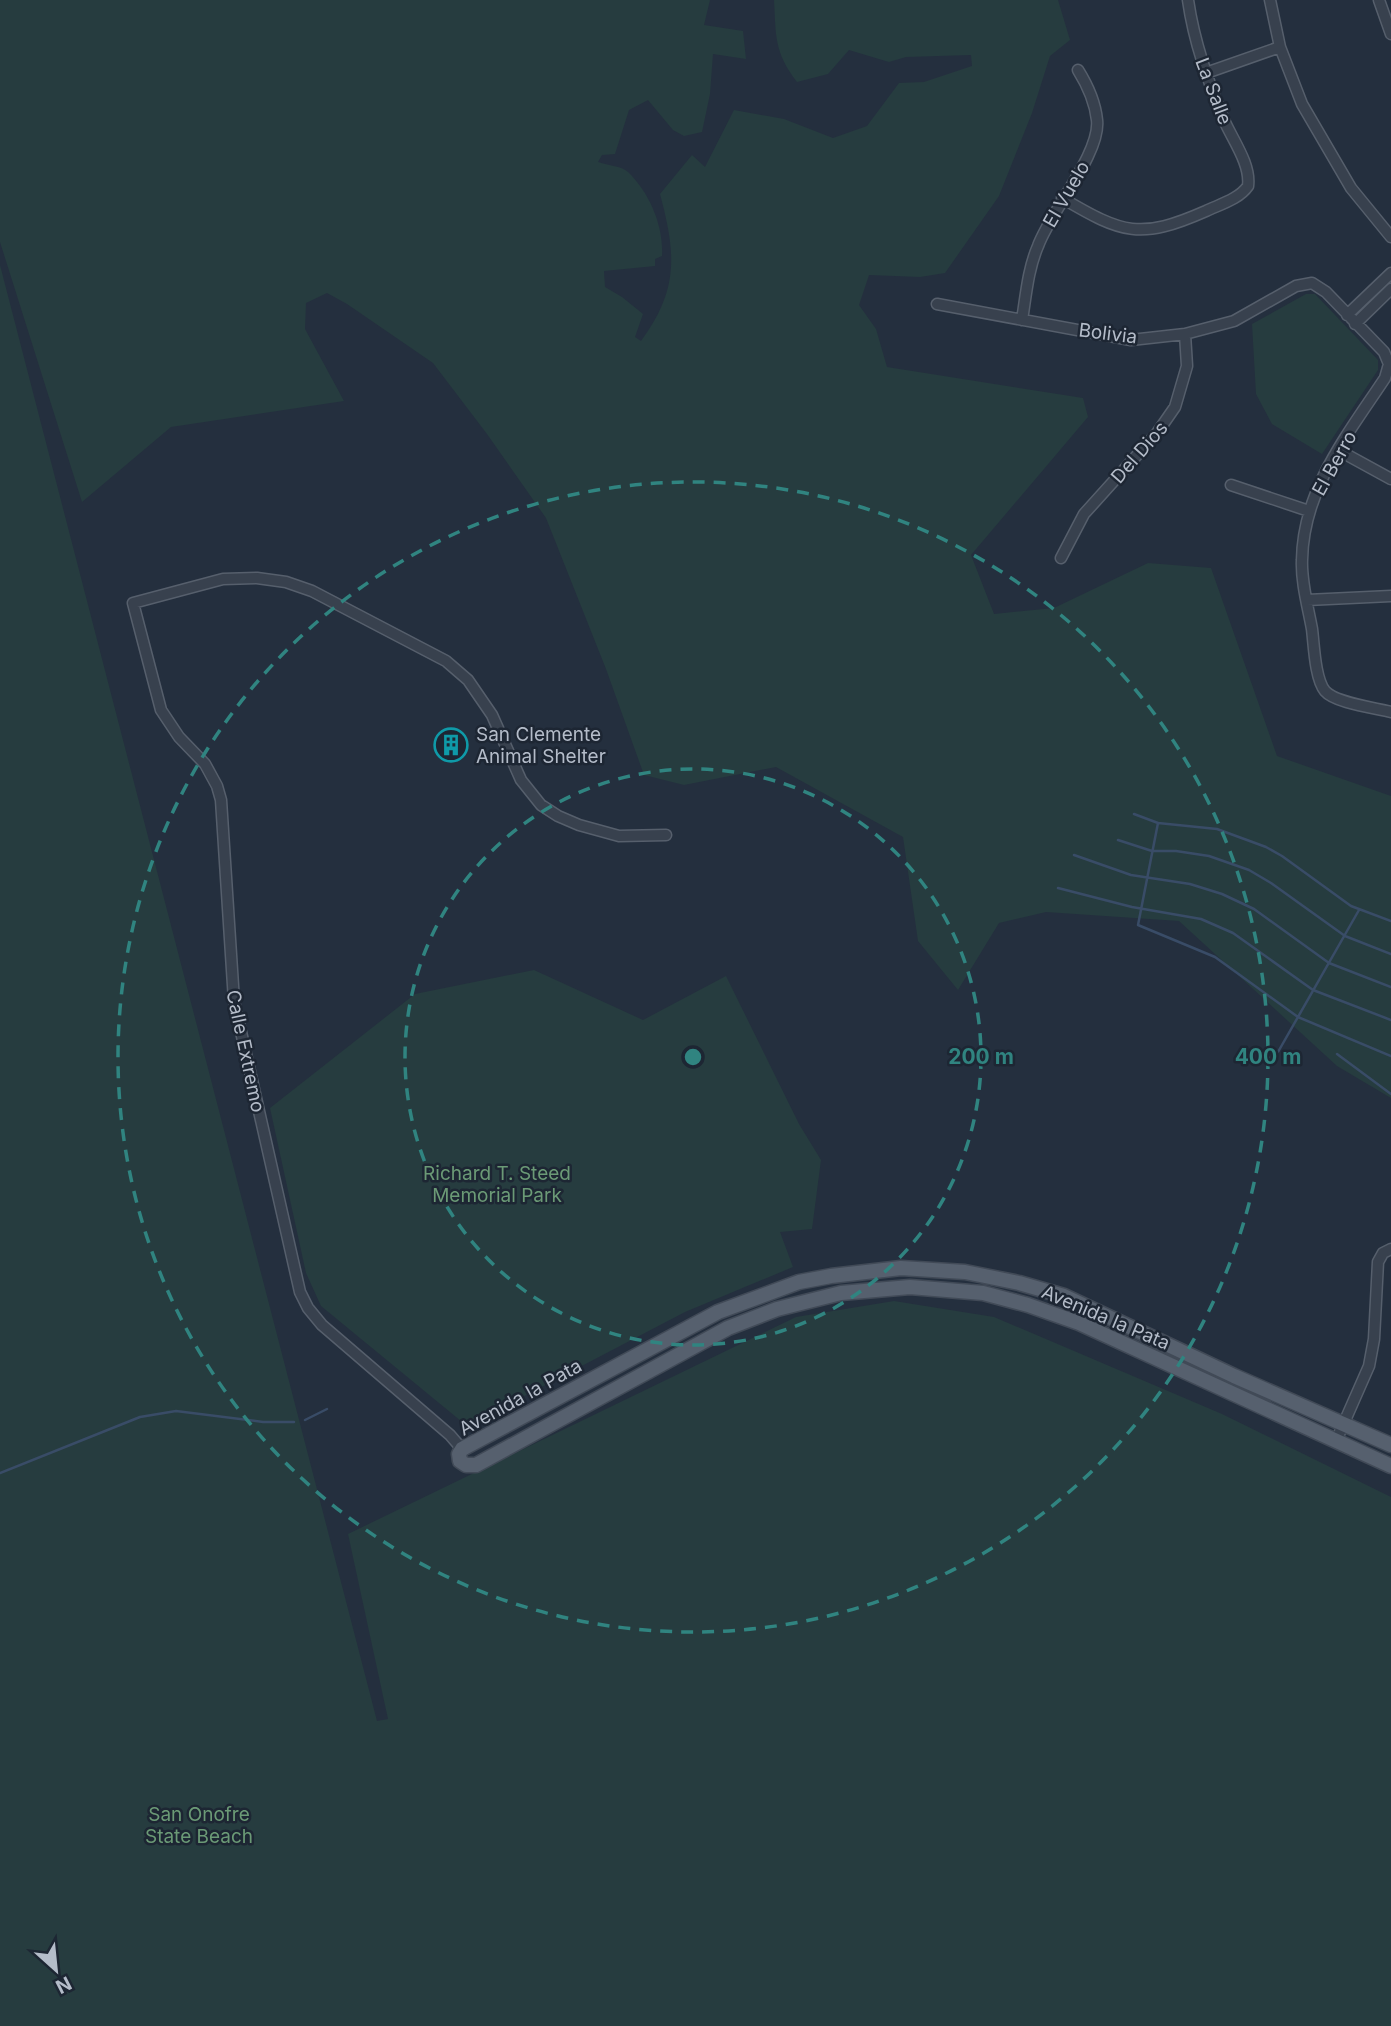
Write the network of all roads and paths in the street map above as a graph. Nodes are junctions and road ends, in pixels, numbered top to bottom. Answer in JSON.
{"nodes":[{"id":1,"x":1188,"y":0,"type":"edge"},
{"id":2,"x":1270,"y":0,"type":"edge"},
{"id":3,"x":1379,"y":0,"type":"edge"},
{"id":4,"x":1391,"y":34,"type":"edge"},
{"id":5,"x":1280,"y":47,"type":"junction"},
{"id":6,"x":1078,"y":70,"type":"dead end"},
{"id":7,"x":1206,"y":73,"type":"junction"},
{"id":8,"x":1062,"y":198,"type":"junction"},
{"id":9,"x":1391,"y":237,"type":"edge"},
{"id":10,"x":1391,"y":273,"type":"edge"},
{"id":11,"x":1391,"y":289,"type":"edge"},
{"id":12,"x":937,"y":304,"type":"dead end"},
{"id":13,"x":1347,"y":314,"type":"junction"},
{"id":14,"x":1022,"y":320,"type":"junction"},
{"id":15,"x":1355,"y":324,"type":"junction"},
{"id":16,"x":1185,"y":334,"type":"junction"},
{"id":17,"x":1390,"y":364,"type":"edge"},
{"id":18,"x":1338,"y":450,"type":"junction"},
{"id":19,"x":1391,"y":479,"type":"edge"},
{"id":20,"x":1231,"y":485,"type":"dead end"},
{"id":21,"x":1309,"y":511,"type":"junction"},
{"id":22,"x":1061,"y":558,"type":"dead end"},
{"id":23,"x":1391,"y":596,"type":"edge"},
{"id":24,"x":1307,"y":600,"type":"junction"},
{"id":25,"x":1391,"y":712,"type":"edge"},
{"id":26,"x":666,"y":835,"type":"dead end"},
{"id":27,"x":1391,"y":1248,"type":"edge"},
{"id":28,"x":1345,"y":1423,"type":"junction"},
{"id":29,"x":1336,"y":1441,"type":"junction"},
{"id":30,"x":1391,"y":1445,"type":"edge"},
{"id":31,"x":462,"y":1448,"type":"junction"},
{"id":32,"x":1391,"y":1466,"type":"edge"}],
"edges":[{"from":1,"to":7,"type":"street","name":"La Salle"},
{"from":2,"to":5,"type":"street"},
{"from":3,"to":4,"type":"street"},
{"from":5,"to":7,"type":"street"},
{"from":5,"to":9,"type":"street"},
{"from":6,"to":8,"type":"street","name":"El Vuelo"},
{"from":7,"to":8,"type":"street","name":"La Salle"},
{"from":8,"to":14,"type":"street","name":"El Vuelo"},
{"from":10,"to":13,"type":"street"},
{"from":11,"to":15,"type":"street"},
{"from":12,"to":14,"type":"street","name":"Bolivia"},
{"from":13,"to":15,"type":"street"},
{"from":13,"to":16,"type":"street","name":"Bolivia"},
{"from":14,"to":16,"type":"street","name":"Bolivia"},
{"from":15,"to":17,"type":"street"},
{"from":16,"to":22,"type":"street","name":"Del Dios"},
{"from":17,"to":18,"type":"street","name":"El Berro"},
{"from":18,"to":19,"type":"street"},
{"from":18,"to":21,"type":"street","name":"El Berro"},
{"from":20,"to":21,"type":"street"},
{"from":21,"to":24,"type":"street","name":"El Berro"},
{"from":23,"to":24,"type":"street"},
{"from":24,"to":25,"type":"street","name":"El Berro"},
{"from":26,"to":31,"type":"street","name":"Calle Extremo"},
{"from":27,"to":28,"type":"street"},
{"from":28,"to":29,"type":"street"},
{"from":28,"to":30,"type":"main road","name":"Avenida la Pata"},
{"from":28,"to":31,"type":"main road","name":"Avenida la Pata"},
{"from":29,"to":31,"type":"main road","name":"Avenida la Pata"},
{"from":29,"to":32,"type":"main road","name":"Avenida la Pata"}]}
